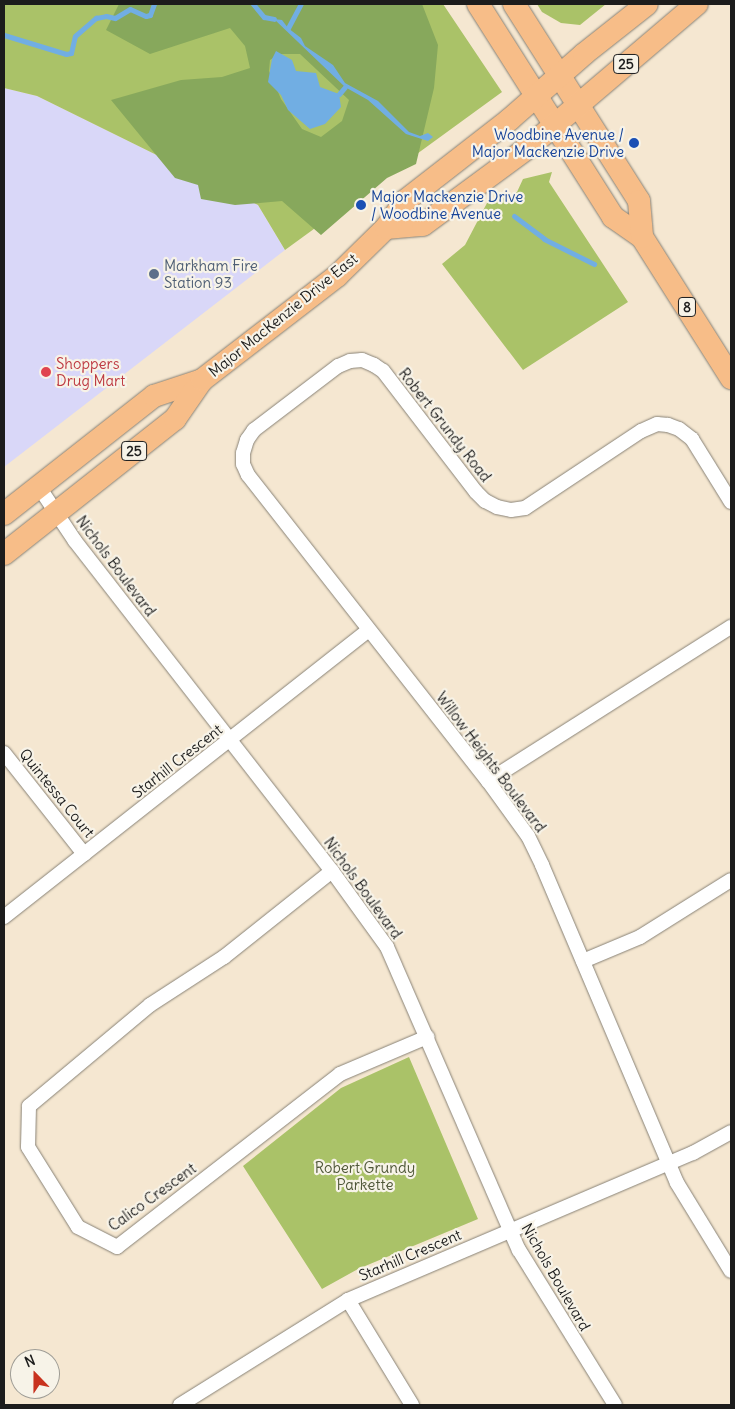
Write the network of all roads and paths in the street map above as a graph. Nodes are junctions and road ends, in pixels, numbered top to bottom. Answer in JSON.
{"nodes":[{"id":1,"x":478,"y":4,"type":"edge"},
{"id":2,"x":514,"y":4,"type":"edge"},
{"id":3,"x":647,"y":4,"type":"edge"},
{"id":4,"x":697,"y":4,"type":"edge"},
{"id":5,"x":560,"y":76,"type":"junction"},
{"id":6,"x":536,"y":96,"type":"junction"},
{"id":7,"x":578,"y":105,"type":"junction"},
{"id":8,"x":555,"y":125,"type":"junction"},
{"id":9,"x":386,"y":228,"type":"junction"},
{"id":10,"x":642,"y":237,"type":"junction"},
{"id":11,"x":731,"y":378,"type":"edge"},
{"id":12,"x":202,"y":380,"type":"junction"},
{"id":13,"x":247,"y":440,"type":"joint"},
{"id":14,"x":39,"y":487,"type":"junction"},
{"id":15,"x":731,"y":502,"type":"edge"},
{"id":16,"x":56,"y":513,"type":"junction"},
{"id":17,"x":4,"y":514,"type":"edge"},
{"id":18,"x":4,"y":554,"type":"edge"},
{"id":19,"x":731,"y":627,"type":"edge"},
{"id":20,"x":369,"y":630,"type":"junction"},
{"id":21,"x":229,"y":741,"type":"junction"},
{"id":22,"x":4,"y":753,"type":"edge"},
{"id":23,"x":488,"y":781,"type":"junction"},
{"id":24,"x":84,"y":854,"type":"junction"},
{"id":25,"x":332,"y":871,"type":"junction"},
{"id":26,"x":731,"y":880,"type":"edge"},
{"id":27,"x":4,"y":917,"type":"edge"},
{"id":28,"x":583,"y":961,"type":"junction"},
{"id":29,"x":427,"y":1037,"type":"junction"},
{"id":30,"x":731,"y":1132,"type":"edge"},
{"id":31,"x":669,"y":1164,"type":"junction"},
{"id":32,"x":510,"y":1230,"type":"junction"},
{"id":33,"x":731,"y":1271,"type":"edge"},
{"id":34,"x":348,"y":1300,"type":"junction"},
{"id":35,"x":180,"y":1405,"type":"edge"},
{"id":36,"x":412,"y":1405,"type":"edge"},
{"id":37,"x":615,"y":1405,"type":"edge"}],
"edges":[{"from":1,"to":6,"type":"main road","number":"8"},
{"from":2,"to":5,"type":"main road","number":"8"},
{"from":3,"to":5,"type":"main road","name":"Major MacKenzie Drive East","number":"25"},
{"from":4,"to":7,"type":"main road","number":"25"},
{"from":5,"to":6,"type":"main road","name":"Major MacKenzie Drive East","number":"25"},
{"from":5,"to":7,"type":"main road","number":"8"},
{"from":6,"to":8,"type":"main road","number":"8"},
{"from":6,"to":9,"type":"main road","name":"Major MacKenzie Drive East","number":"25"},
{"from":7,"to":8,"type":"main road","number":"25"},
{"from":7,"to":10,"type":"main road","number":"8"},
{"from":8,"to":9,"type":"main road","number":"25"},
{"from":8,"to":10,"type":"main road","number":"8"},
{"from":9,"to":12,"type":"main road","name":"Major MacKenzie Drive East","number":"25"},
{"from":10,"to":11,"type":"main road","number":"8"},
{"from":12,"to":14,"type":"main road","name":"Major MacKenzie Drive East","number":"25"},
{"from":12,"to":16,"type":"main road","name":"Major MacKenzie Drive East","number":"25"},
{"from":13,"to":15,"type":"street","name":"Robert Grundy Road"},
{"from":13,"to":20,"type":"street","name":"Willow Heights Boulevard"},
{"from":14,"to":16,"type":"street","name":"Nichols Boulevard"},
{"from":14,"to":17,"type":"main road","name":"Major MacKenzie Drive East","number":"25"},
{"from":16,"to":18,"type":"main road","name":"Major MacKenzie Drive East","number":"25"},
{"from":16,"to":21,"type":"street","name":"Nichols Boulevard"},
{"from":19,"to":23,"type":"street"},
{"from":20,"to":21,"type":"street","name":"Starhill Crescent"},
{"from":20,"to":23,"type":"street","name":"Willow Heights Boulevard"},
{"from":21,"to":24,"type":"street","name":"Starhill Crescent"},
{"from":21,"to":25,"type":"street","name":"Nichols Boulevard"},
{"from":22,"to":24,"type":"street","name":"Quintessa Court"},
{"from":23,"to":28,"type":"street","name":"Willow Heights Boulevard"},
{"from":24,"to":27,"type":"street","name":"Starhill Crescent"},
{"from":25,"to":29,"type":"street","name":"Nichols Boulevard"},
{"from":25,"to":29,"type":"street","name":"Calico Crescent"},
{"from":26,"to":28,"type":"street"},
{"from":28,"to":31,"type":"street","name":"Willow Heights Boulevard"},
{"from":29,"to":32,"type":"street","name":"Nichols Boulevard"},
{"from":30,"to":31,"type":"street","name":"Starhill Crescent"},
{"from":31,"to":32,"type":"street","name":"Starhill Crescent"},
{"from":31,"to":33,"type":"street","name":"Willow Heights Boulevard"},
{"from":32,"to":34,"type":"street","name":"Starhill Crescent"},
{"from":32,"to":37,"type":"street","name":"Nichols Boulevard"},
{"from":34,"to":35,"type":"street","name":"Starhill Crescent"},
{"from":34,"to":36,"type":"street"}]}
